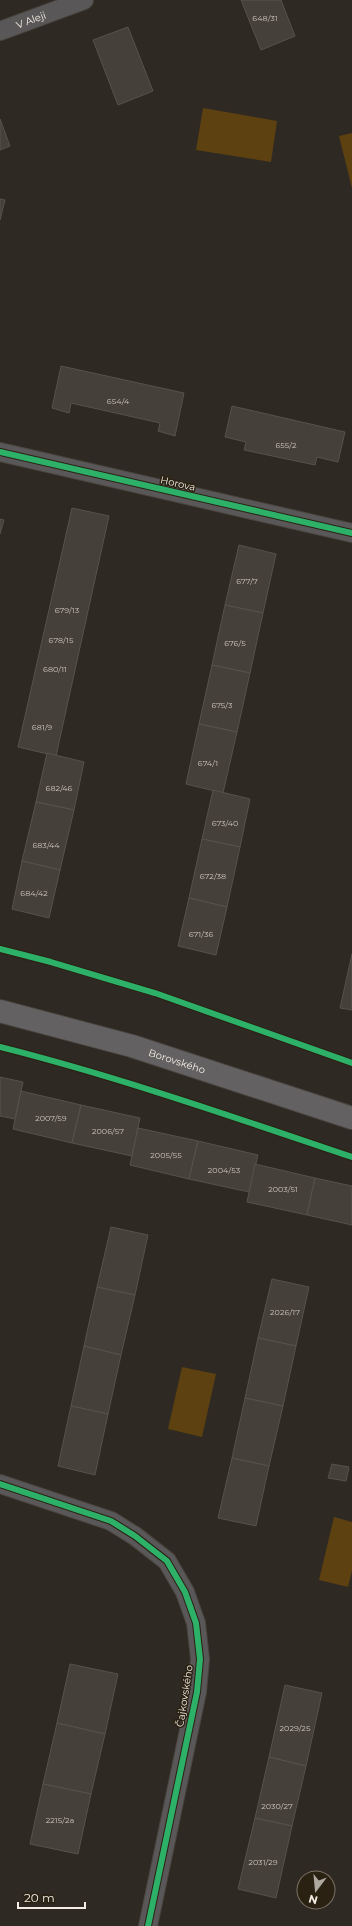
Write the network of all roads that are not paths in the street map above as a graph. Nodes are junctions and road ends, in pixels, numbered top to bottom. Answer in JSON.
{"nodes":[{"id":1,"x":84,"y":0,"type":"edge"},
{"id":2,"x":0,"y":31,"type":"edge"},
{"id":3,"x":0,"y":452,"type":"edge"},
{"id":4,"x":352,"y":533,"type":"edge"},
{"id":5,"x":0,"y":1011,"type":"edge"},
{"id":6,"x":352,"y":1118,"type":"edge"},
{"id":7,"x":0,"y":1484,"type":"edge"},
{"id":8,"x":148,"y":1926,"type":"edge"}],
"edges":[{"from":1,"to":2,"type":"street","name":"V Aleji"},
{"from":3,"to":4,"type":"street","name":"Horova"},
{"from":5,"to":6,"type":"main road","name":"Borovského"},
{"from":7,"to":8,"type":"street","name":"Čajkovského"}]}
